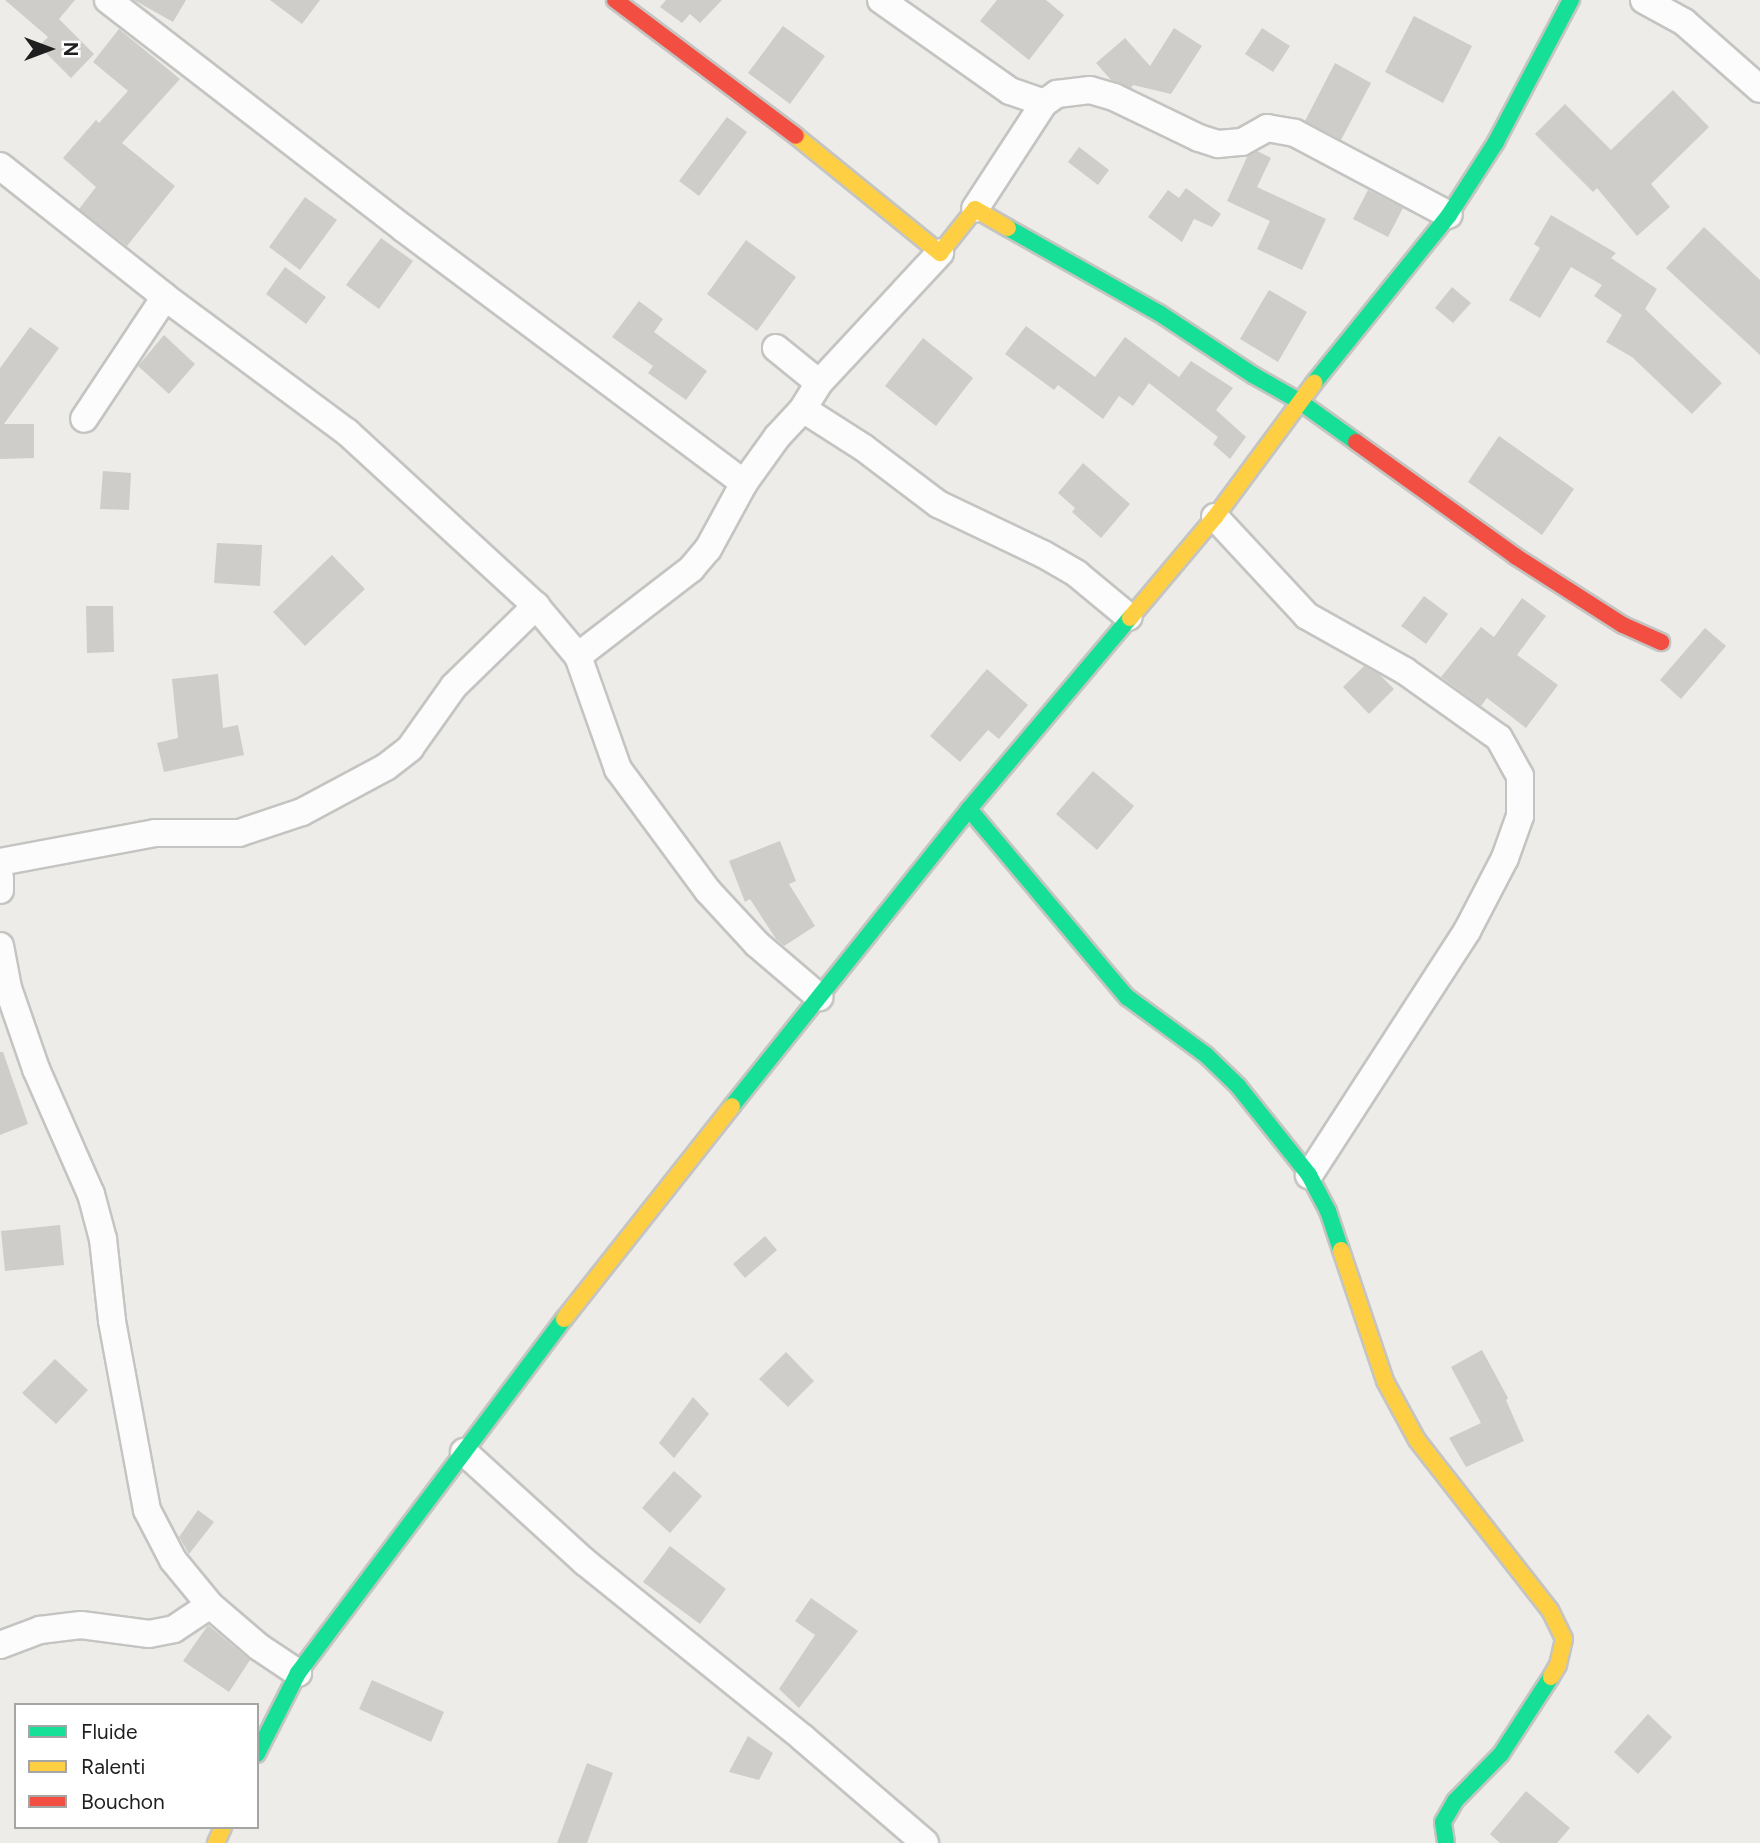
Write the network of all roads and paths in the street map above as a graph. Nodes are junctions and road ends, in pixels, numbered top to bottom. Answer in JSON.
{"nodes":[{"id":1,"x":108,"y":0,"type":"edge"},
{"id":2,"x":615,"y":0,"type":"edge"},
{"id":3,"x":881,"y":0,"type":"edge"},
{"id":4,"x":1572,"y":0,"type":"edge"},
{"id":5,"x":1644,"y":0,"type":"edge"},
{"id":6,"x":1760,"y":89,"type":"edge"},
{"id":7,"x":1044,"y":103,"type":"junction"},
{"id":8,"x":0,"y":166,"type":"edge"},
{"id":9,"x":975,"y":209,"type":"junction"},
{"id":10,"x":1449,"y":215,"type":"junction"},
{"id":11,"x":940,"y":253,"type":"junction"},
{"id":12,"x":165,"y":297,"type":"junction"},
{"id":13,"x":776,"y":348,"type":"dead end"},
{"id":14,"x":819,"y":383,"type":"junction"},
{"id":15,"x":1299,"y":401,"type":"junction"},
{"id":16,"x":803,"y":409,"type":"junction"},
{"id":17,"x":84,"y":419,"type":"dead end"},
{"id":18,"x":744,"y":483,"type":"junction"},
{"id":19,"x":1214,"y":517,"type":"junction"},
{"id":20,"x":536,"y":606,"type":"junction"},
{"id":21,"x":1129,"y":617,"type":"junction"},
{"id":22,"x":1661,"y":642,"type":"dead end"},
{"id":23,"x":578,"y":656,"type":"junction"},
{"id":24,"x":969,"y":809,"type":"junction"},
{"id":25,"x":0,"y":862,"type":"edge"},
{"id":26,"x":0,"y":878,"type":"edge"},
{"id":27,"x":0,"y":890,"type":"edge"},
{"id":28,"x":0,"y":946,"type":"edge"},
{"id":29,"x":819,"y":998,"type":"junction"},
{"id":30,"x":1309,"y":1175,"type":"junction"},
{"id":31,"x":464,"y":1452,"type":"junction"},
{"id":32,"x":210,"y":1605,"type":"junction"},
{"id":33,"x":0,"y":1646,"type":"edge"},
{"id":34,"x":298,"y":1673,"type":"junction"},
{"id":35,"x":259,"y":1750,"type":"edge"},
{"id":36,"x":925,"y":1843,"type":"edge"},
{"id":37,"x":1446,"y":1843,"type":"edge"}],
"edges":[{"from":1,"to":18,"type":"street"},
{"from":2,"to":11,"type":"street"},
{"from":3,"to":7,"type":"street"},
{"from":4,"to":10,"type":"street"},
{"from":5,"to":6,"type":"street"},
{"from":7,"to":9,"type":"street"},
{"from":7,"to":10,"type":"street"},
{"from":8,"to":12,"type":"street"},
{"from":9,"to":11,"type":"street"},
{"from":9,"to":15,"type":"street"},
{"from":10,"to":15,"type":"street"},
{"from":11,"to":14,"type":"street"},
{"from":12,"to":17,"type":"street"},
{"from":12,"to":20,"type":"street"},
{"from":13,"to":14,"type":"street"},
{"from":14,"to":16,"type":"street"},
{"from":15,"to":19,"type":"street"},
{"from":15,"to":22,"type":"street"},
{"from":16,"to":18,"type":"street"},
{"from":16,"to":21,"type":"street"},
{"from":18,"to":23,"type":"street"},
{"from":19,"to":21,"type":"street"},
{"from":19,"to":30,"type":"street"},
{"from":20,"to":23,"type":"street"},
{"from":20,"to":25,"type":"street"},
{"from":21,"to":24,"type":"street"},
{"from":23,"to":29,"type":"street"},
{"from":24,"to":29,"type":"street"},
{"from":24,"to":30,"type":"street"},
{"from":26,"to":27,"type":"street"},
{"from":28,"to":32,"type":"street"},
{"from":29,"to":31,"type":"street"},
{"from":30,"to":37,"type":"street"},
{"from":31,"to":34,"type":"street"},
{"from":31,"to":36,"type":"street"},
{"from":32,"to":33,"type":"street"},
{"from":32,"to":34,"type":"street"},
{"from":34,"to":35,"type":"street"}]}
